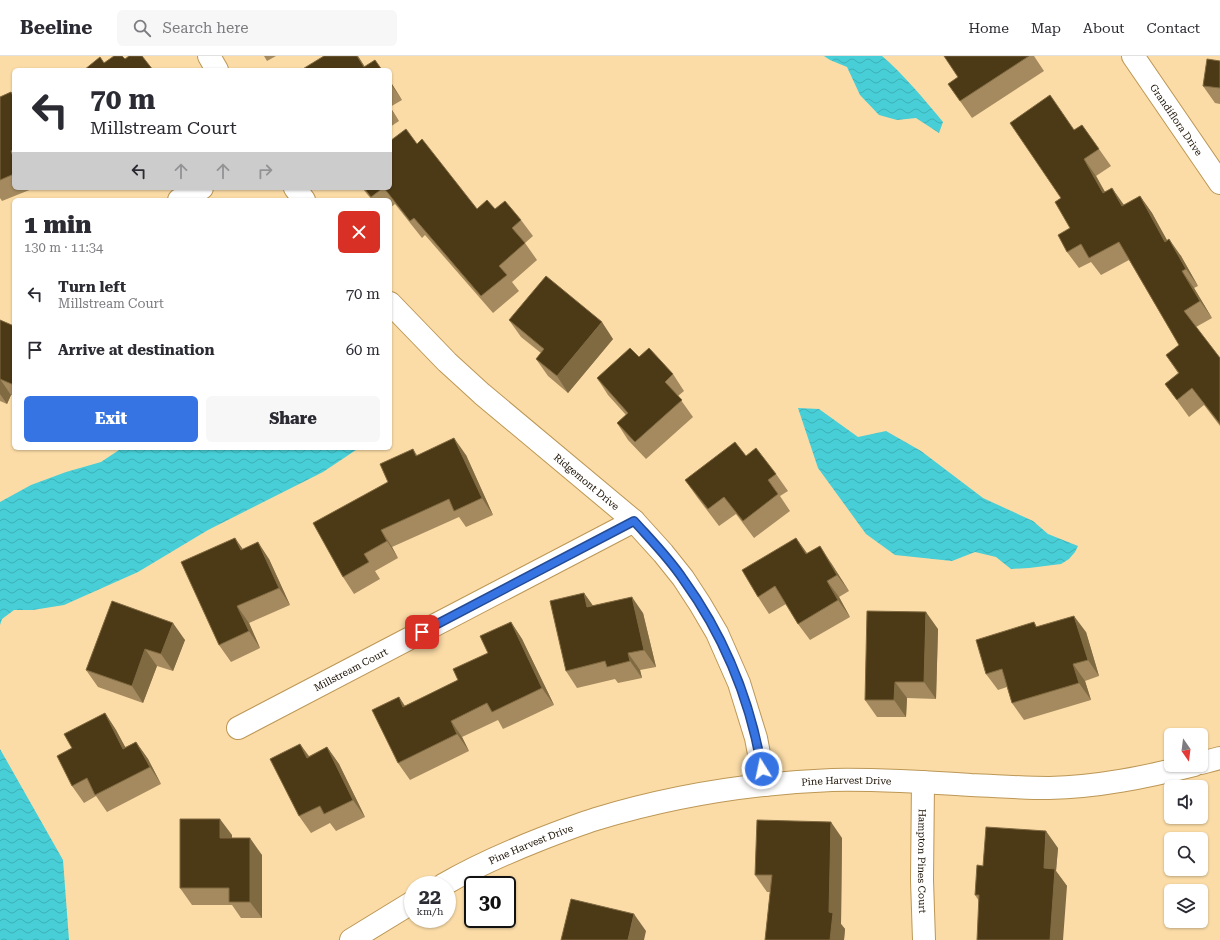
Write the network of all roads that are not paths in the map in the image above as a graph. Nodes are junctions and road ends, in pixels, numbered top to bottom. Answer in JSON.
{"nodes":[{"id":1,"x":209,"y":56,"type":"edge"},
{"id":2,"x":1132,"y":56,"type":"edge"},
{"id":3,"x":216,"y":68,"type":"edge"},
{"id":4,"x":1220,"y":183,"type":"edge"},
{"id":5,"x":198,"y":190,"type":"edge"},
{"id":6,"x":183,"y":198,"type":"edge"},
{"id":7,"x":392,"y":305,"type":"edge"},
{"id":8,"x":634,"y":521,"type":"junction"},
{"id":9,"x":238,"y":728,"type":"dead end"},
{"id":10,"x":1220,"y":758,"type":"edge"},
{"id":11,"x":1208,"y":761,"type":"edge"},
{"id":12,"x":1164,"y":772,"type":"edge"},
{"id":13,"x":923,"y":782,"type":"junction"},
{"id":14,"x":765,"y":785,"type":"junction"},
{"id":15,"x":456,"y":878,"type":"edge"},
{"id":16,"x":404,"y":908,"type":"edge"},
{"id":17,"x":351,"y":940,"type":"edge"},
{"id":18,"x":924,"y":940,"type":"edge"}],
"edges":[{"from":1,"to":3,"type":"street"},
{"from":2,"to":4,"type":"street","name":"Grandiflora Drive"},
{"from":5,"to":6,"type":"street"},
{"from":7,"to":8,"type":"street","name":"Ridgemont Drive"},
{"from":8,"to":9,"type":"street","name":"Millstream Court"},
{"from":8,"to":14,"type":"street","name":"Ridgemont Drive"},
{"from":10,"to":11,"type":"street"},
{"from":12,"to":13,"type":"street","name":"Pine Harvest Drive"},
{"from":13,"to":14,"type":"street","name":"Pine Harvest Drive"},
{"from":13,"to":18,"type":"street","name":"Hampton Pines Court"},
{"from":14,"to":15,"type":"street","name":"Pine Harvest Drive"},
{"from":16,"to":17,"type":"street"}]}
